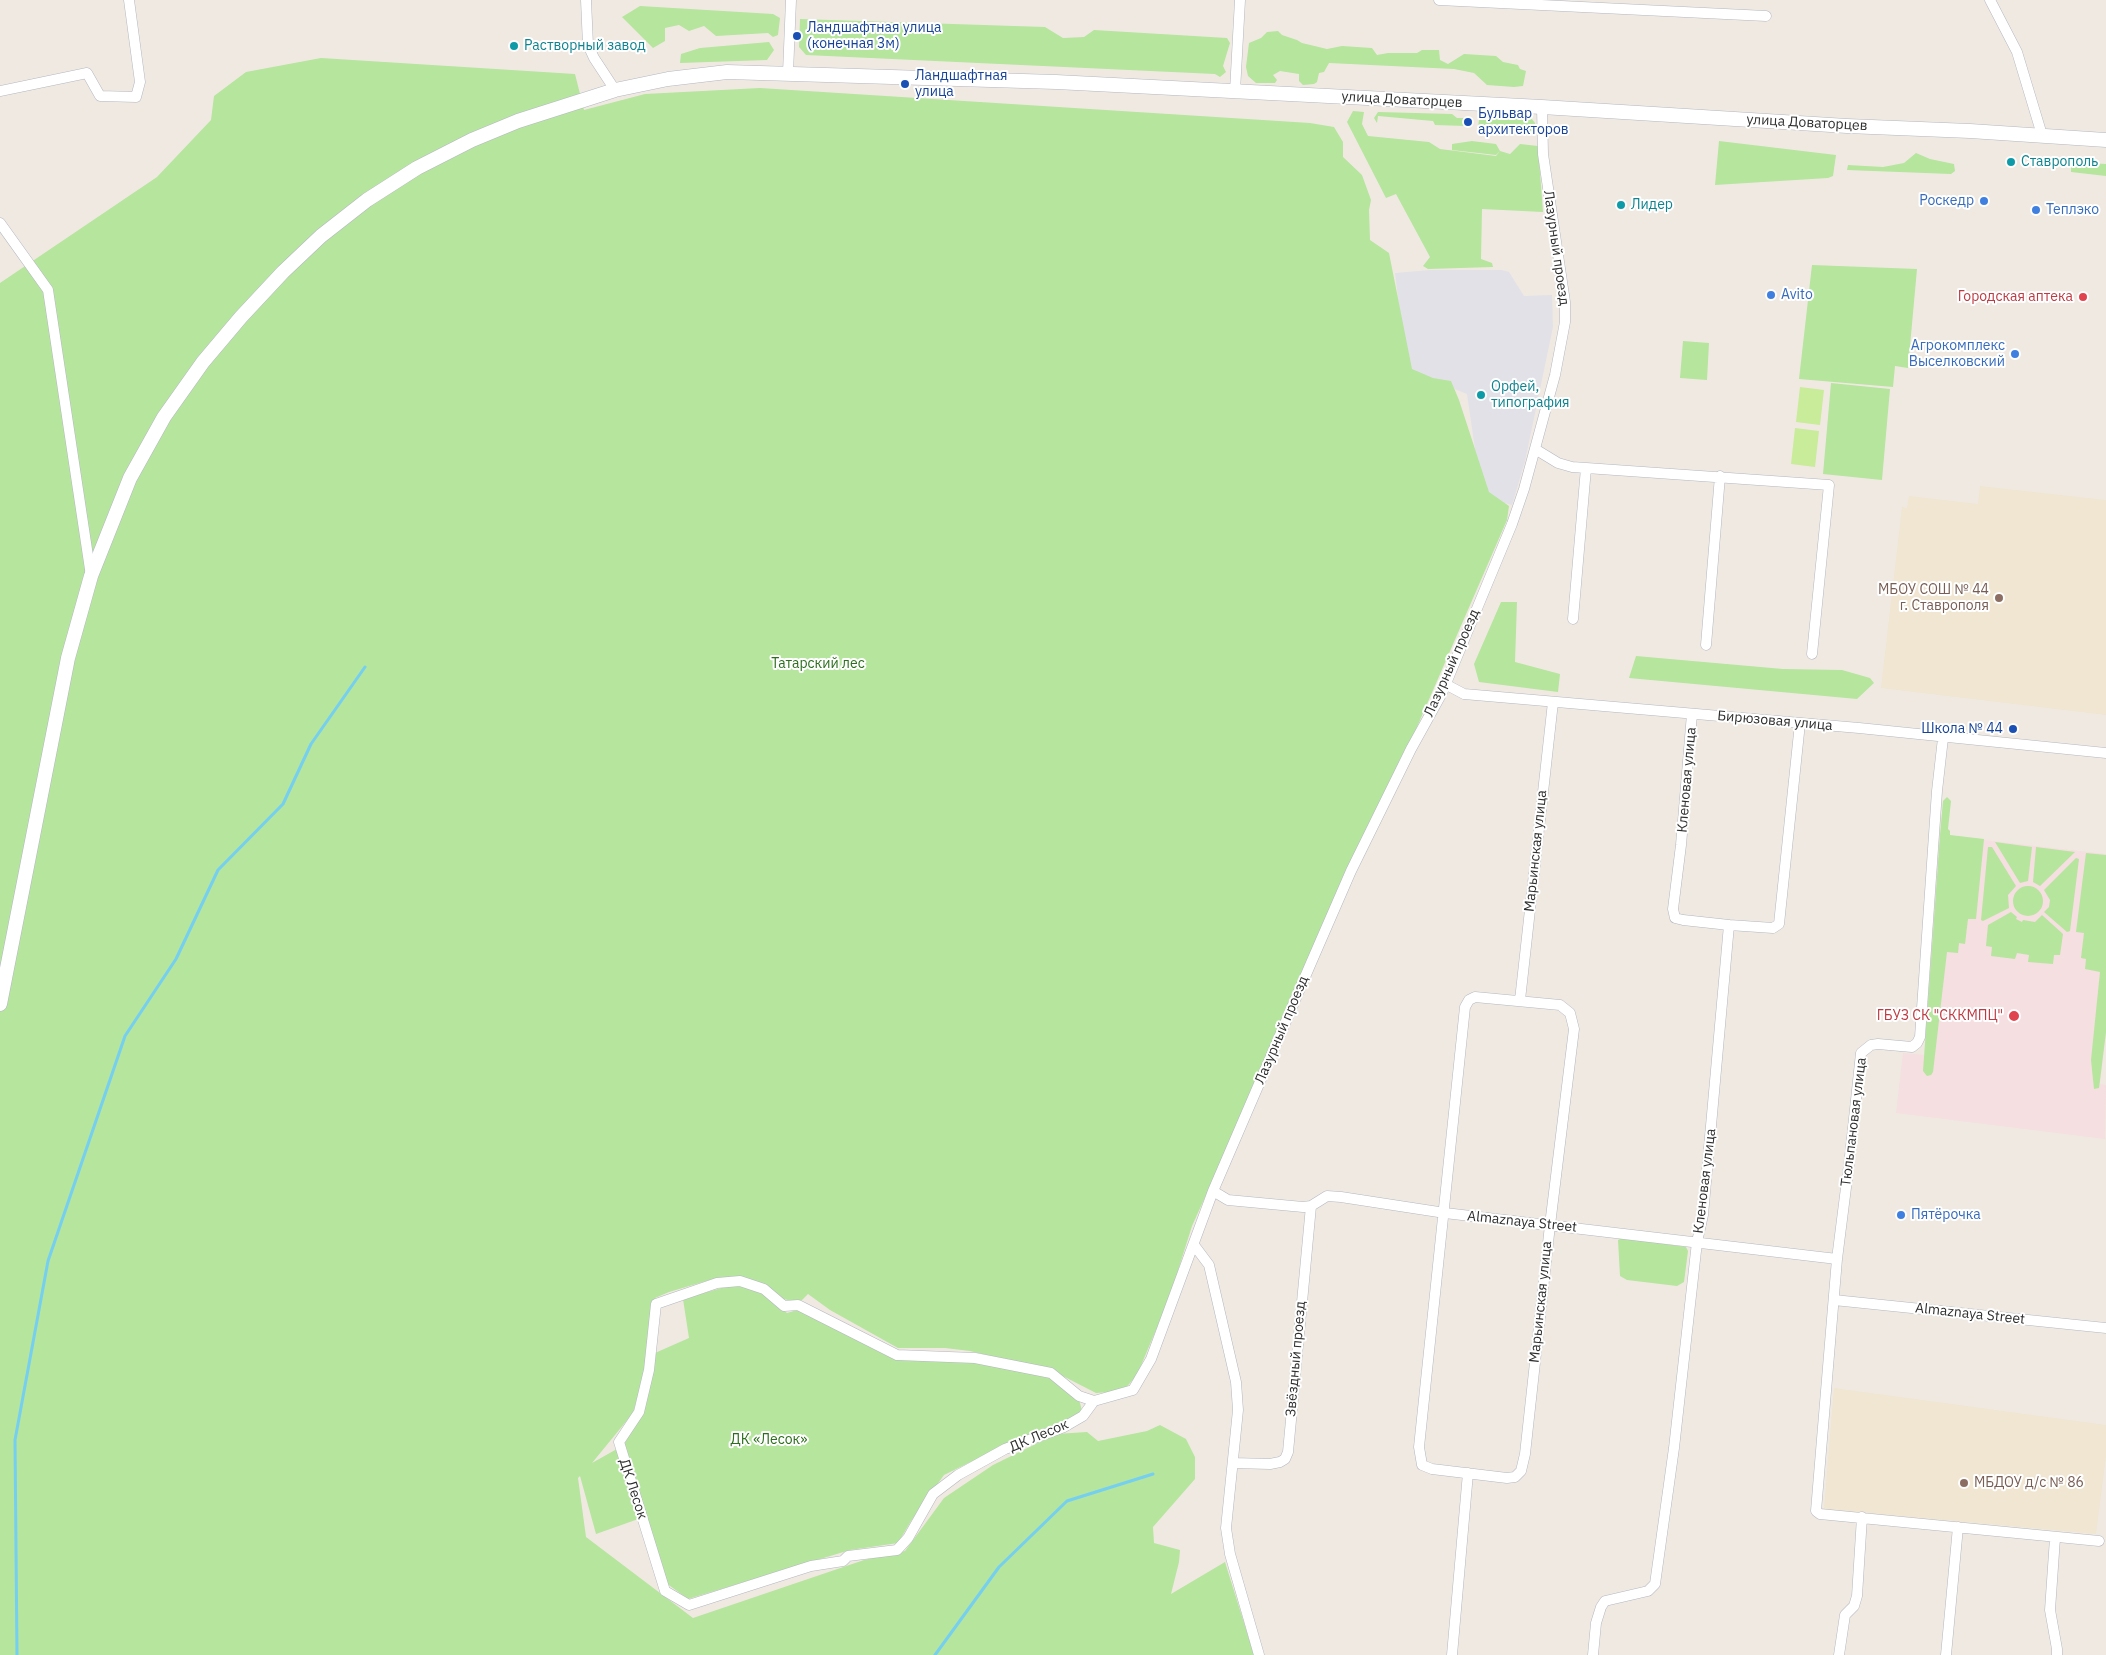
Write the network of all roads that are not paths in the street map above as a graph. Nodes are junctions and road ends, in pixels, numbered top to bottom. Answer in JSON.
{"nodes":[{"id":1,"x":129,"y":0,"type":"edge"},
{"id":2,"x":586,"y":0,"type":"edge"},
{"id":3,"x":792,"y":0,"type":"edge"},
{"id":4,"x":1240,"y":0,"type":"edge"},
{"id":5,"x":1439,"y":0,"type":"edge"},
{"id":6,"x":1990,"y":0,"type":"edge"},
{"id":7,"x":1459,"y":1,"type":"edge"},
{"id":8,"x":1766,"y":16,"type":"dead end"},
{"id":9,"x":788,"y":73,"type":"junction"},
{"id":10,"x":615,"y":90,"type":"junction"},
{"id":11,"x":0,"y":91,"type":"edge"},
{"id":12,"x":1236,"y":91,"type":"junction"},
{"id":13,"x":1542,"y":107,"type":"junction"},
{"id":14,"x":2042,"y":135,"type":"junction"},
{"id":15,"x":2106,"y":140,"type":"edge"},
{"id":16,"x":0,"y":223,"type":"edge"},
{"id":17,"x":1535,"y":448,"type":"junction"},
{"id":18,"x":1586,"y":468,"type":"junction"},
{"id":19,"x":1720,"y":476,"type":"junction"},
{"id":20,"x":91,"y":576,"type":"junction"},
{"id":21,"x":1573,"y":619,"type":"dead end"},
{"id":22,"x":1706,"y":645,"type":"dead end"},
{"id":23,"x":1812,"y":654,"type":"dead end"},
{"id":24,"x":1445,"y":684,"type":"junction"},
{"id":25,"x":1553,"y":702,"type":"junction"},
{"id":26,"x":1692,"y":714,"type":"junction"},
{"id":27,"x":1800,"y":723,"type":"junction"},
{"id":28,"x":1943,"y":738,"type":"junction"},
{"id":29,"x":2106,"y":753,"type":"edge"},
{"id":30,"x":1729,"y":925,"type":"junction"},
{"id":31,"x":1520,"y":1000,"type":"junction"},
{"id":32,"x":0,"y":1004,"type":"edge"},
{"id":33,"x":1213,"y":1191,"type":"junction"},
{"id":34,"x":1311,"y":1206,"type":"junction"},
{"id":35,"x":1445,"y":1213,"type":"junction"},
{"id":36,"x":1550,"y":1225,"type":"junction"},
{"id":37,"x":1697,"y":1242,"type":"junction"},
{"id":38,"x":1194,"y":1245,"type":"junction"},
{"id":39,"x":1837,"y":1259,"type":"junction"},
{"id":40,"x":1834,"y":1300,"type":"junction"},
{"id":41,"x":2106,"y":1328,"type":"edge"},
{"id":42,"x":1094,"y":1401,"type":"junction"},
{"id":43,"x":1233,"y":1463,"type":"junction"},
{"id":44,"x":1468,"y":1473,"type":"junction"},
{"id":45,"x":1862,"y":1517,"type":"junction"},
{"id":46,"x":1958,"y":1527,"type":"junction"},
{"id":47,"x":2055,"y":1538,"type":"junction"},
{"id":48,"x":2100,"y":1541,"type":"dead end"},
{"id":49,"x":1259,"y":1655,"type":"edge"},
{"id":50,"x":1452,"y":1655,"type":"edge"},
{"id":51,"x":1593,"y":1655,"type":"edge"},
{"id":52,"x":1839,"y":1655,"type":"edge"},
{"id":53,"x":1946,"y":1655,"type":"edge"},
{"id":54,"x":2057,"y":1655,"type":"edge"}],
"edges":[{"from":1,"to":11,"type":"street"},
{"from":2,"to":10,"type":"street"},
{"from":3,"to":9,"type":"street"},
{"from":4,"to":12,"type":"street"},
{"from":5,"to":7,"type":"street"},
{"from":6,"to":14,"type":"street"},
{"from":7,"to":8,"type":"street"},
{"from":9,"to":10,"type":"main road","name":"улица Доваторцев"},
{"from":9,"to":12,"type":"main road","name":"улица Доваторцев"},
{"from":10,"to":20,"type":"main road","name":"улица Доваторцев"},
{"from":12,"to":13,"type":"main road","name":"улица Доваторцев"},
{"from":13,"to":14,"type":"main road","name":"улица Доваторцев"},
{"from":13,"to":17,"type":"street","name":"Лазурный проезд"},
{"from":14,"to":15,"type":"main road","name":"улица Доваторцев"},
{"from":16,"to":20,"type":"street"},
{"from":17,"to":18,"type":"street"},
{"from":17,"to":24,"type":"street","name":"Лазурный проезд"},
{"from":18,"to":19,"type":"street"},
{"from":18,"to":21,"type":"street"},
{"from":19,"to":22,"type":"street"},
{"from":19,"to":23,"type":"street"},
{"from":20,"to":32,"type":"main road","name":"улица Доваторцев"},
{"from":24,"to":25,"type":"street","name":"Бирюзовая улица"},
{"from":24,"to":33,"type":"street","name":"Лазурный проезд"},
{"from":25,"to":26,"type":"street","name":"Бирюзовая улица"},
{"from":25,"to":31,"type":"street","name":"Марьинская улица"},
{"from":26,"to":27,"type":"street","name":"Бирюзовая улица"},
{"from":26,"to":30,"type":"street","name":"Кленовая улица"},
{"from":27,"to":28,"type":"street","name":"Бирюзовая улица"},
{"from":27,"to":30,"type":"street"},
{"from":28,"to":29,"type":"street","name":"Бирюзовая улица"},
{"from":28,"to":39,"type":"street","name":"Тюльпановая улица"},
{"from":30,"to":37,"type":"street","name":"Кленовая улица"},
{"from":31,"to":35,"type":"street","name":"Марьинская улица"},
{"from":31,"to":36,"type":"street","name":"Марьинская улица"},
{"from":33,"to":34,"type":"street","name":"Almaznaya Street"},
{"from":33,"to":38,"type":"street","name":"Лазурный проезд"},
{"from":34,"to":35,"type":"street","name":"Almaznaya Street"},
{"from":34,"to":43,"type":"street","name":"Звёздный проезд"},
{"from":35,"to":36,"type":"street","name":"Almaznaya Street"},
{"from":35,"to":44,"type":"street","name":"Марьинская улица"},
{"from":36,"to":37,"type":"street","name":"Almaznaya Street"},
{"from":36,"to":44,"type":"street","name":"Марьинская улица"},
{"from":37,"to":39,"type":"street","name":"Almaznaya Street"},
{"from":37,"to":51,"type":"street","name":"Кленовая улица"},
{"from":38,"to":42,"type":"street"},
{"from":38,"to":43,"type":"street"},
{"from":39,"to":40,"type":"street","name":"Тюльпановая улица"},
{"from":40,"to":41,"type":"street","name":"Almaznaya Street"},
{"from":40,"to":45,"type":"street","name":"Тюльпановая улица"},
{"from":42,"to":42,"type":"street","name":"ДК Лесок"},
{"from":43,"to":49,"type":"street"},
{"from":44,"to":50,"type":"street"},
{"from":45,"to":46,"type":"street","name":"Тюльпановая улица"},
{"from":45,"to":52,"type":"street"},
{"from":46,"to":47,"type":"street","name":"Тюльпановая улица"},
{"from":46,"to":53,"type":"street"},
{"from":47,"to":48,"type":"street","name":"Тюльпановая улица"},
{"from":47,"to":54,"type":"street"}]}
